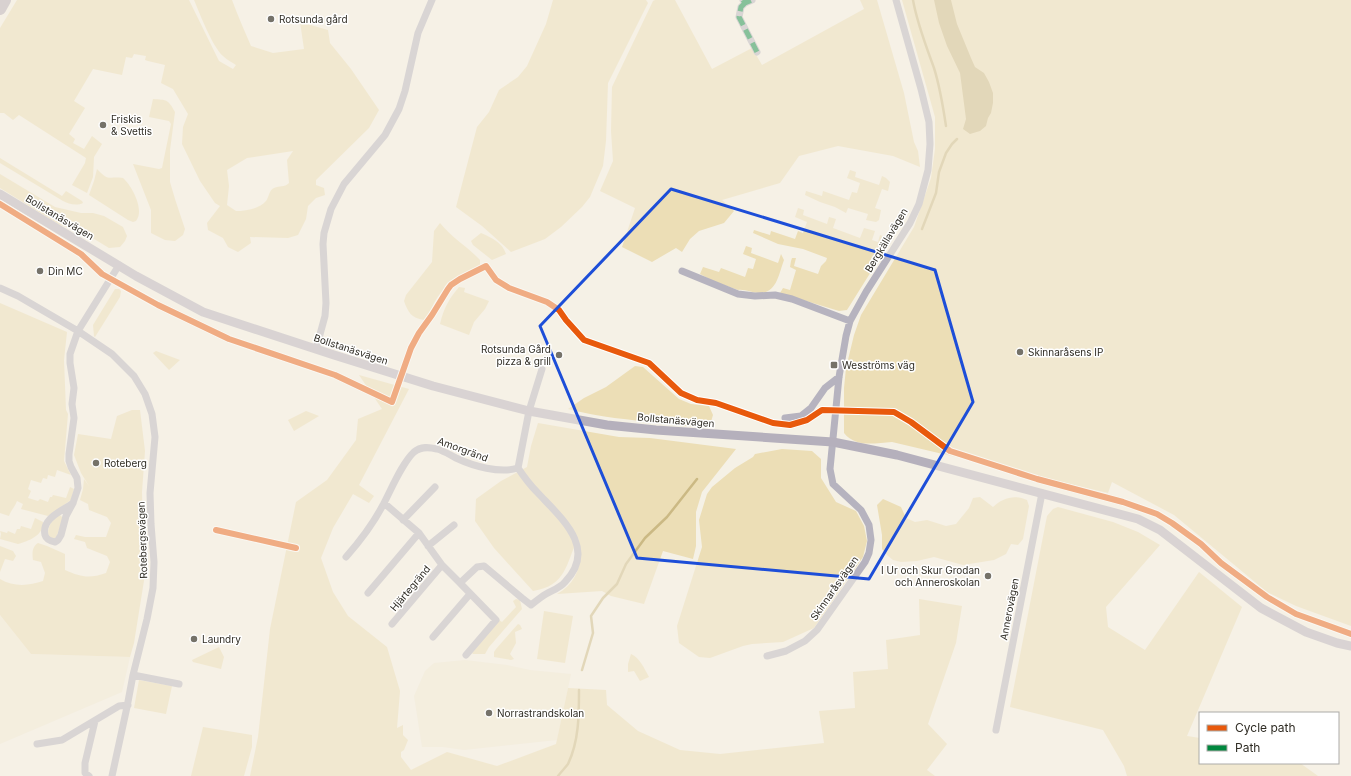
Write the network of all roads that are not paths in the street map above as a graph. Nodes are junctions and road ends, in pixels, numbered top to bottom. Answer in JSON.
{"nodes":[{"id":1,"x":5,"y":0,"type":"edge"},
{"id":2,"x":432,"y":0,"type":"edge"},
{"id":3,"x":752,"y":0,"type":"edge"},
{"id":4,"x":896,"y":0,"type":"edge"},
{"id":5,"x":744,"y":2,"type":"edge"},
{"id":6,"x":0,"y":9,"type":"edge"},
{"id":7,"x":757,"y":52,"type":"dead end"},
{"id":8,"x":0,"y":194,"type":"edge"},
{"id":9,"x":119,"y":265,"type":"junction"},
{"id":10,"x":682,"y":271,"type":"dead end"},
{"id":11,"x":0,"y":288,"type":"edge"},
{"id":12,"x":850,"y":320,"type":"junction"},
{"id":13,"x":78,"y":331,"type":"junction"},
{"id":14,"x":316,"y":349,"type":"junction"},
{"id":15,"x":542,"y":370,"type":"dead end"},
{"id":16,"x":839,"y":377,"type":"junction"},
{"id":17,"x":529,"y":411,"type":"junction"},
{"id":18,"x":785,"y":418,"type":"dead end"},
{"id":19,"x":833,"y":442,"type":"junction"},
{"id":20,"x":518,"y":468,"type":"junction"},
{"id":21,"x":435,"y":486,"type":"dead end"},
{"id":22,"x":1042,"y":493,"type":"junction"},
{"id":23,"x":73,"y":503,"type":"junction"},
{"id":24,"x":384,"y":503,"type":"junction"},
{"id":25,"x":403,"y":520,"type":"junction"},
{"id":26,"x":454,"y":525,"type":"dead end"},
{"id":27,"x":419,"y":533,"type":"junction"},
{"id":28,"x":428,"y":546,"type":"junction"},
{"id":29,"x":346,"y":557,"type":"dead end"},
{"id":30,"x":442,"y":565,"type":"junction"},
{"id":31,"x":460,"y":582,"type":"junction"},
{"id":32,"x":368,"y":593,"type":"dead end"},
{"id":33,"x":470,"y":594,"type":"junction"},
{"id":34,"x":392,"y":624,"type":"dead end"},
{"id":35,"x":433,"y":637,"type":"dead end"},
{"id":36,"x":1351,"y":646,"type":"edge"},
{"id":37,"x":466,"y":655,"type":"dead end"},
{"id":38,"x":767,"y":656,"type":"dead end"},
{"id":39,"x":133,"y":675,"type":"junction"},
{"id":40,"x":179,"y":684,"type":"dead end"},
{"id":41,"x":128,"y":705,"type":"junction"},
{"id":42,"x":95,"y":721,"type":"junction"},
{"id":43,"x":996,"y":730,"type":"dead end"},
{"id":44,"x":37,"y":744,"type":"dead end"},
{"id":45,"x":89,"y":776,"type":"edge"},
{"id":46,"x":112,"y":776,"type":"edge"}],
"edges":[{"from":1,"to":6,"type":"highway"},
{"from":2,"to":14,"type":"street"},
{"from":3,"to":5,"type":"street"},
{"from":4,"to":12,"type":"street","name":"Bergkällavägen"},
{"from":5,"to":7,"type":"street"},
{"from":8,"to":9,"type":"street","name":"Bollstanäsvägen"},
{"from":9,"to":13,"type":"street"},
{"from":9,"to":14,"type":"street","name":"Bollstanäsvägen"},
{"from":10,"to":12,"type":"street"},
{"from":11,"to":13,"type":"street","name":"Rotebergsvägen"},
{"from":12,"to":16,"type":"street","name":"Bergkällavägen"},
{"from":13,"to":23,"type":"street"},
{"from":13,"to":39,"type":"street","name":"Rotebergsvägen"},
{"from":14,"to":17,"type":"street","name":"Bollstanäsvägen"},
{"from":15,"to":17,"type":"street"},
{"from":16,"to":18,"type":"street"},
{"from":16,"to":19,"type":"street","name":"Bergkällavägen"},
{"from":17,"to":19,"type":"street","name":"Bollstanäsvägen"},
{"from":17,"to":20,"type":"street"},
{"from":19,"to":22,"type":"street","name":"Bollstanäsvägen"},
{"from":19,"to":38,"type":"street","name":"Skinnaråsvägen"},
{"from":20,"to":24,"type":"street","name":"Amorgränd"},
{"from":20,"to":31,"type":"street"},
{"from":21,"to":25,"type":"street"},
{"from":22,"to":36,"type":"street","name":"Bollstanäsvägen"},
{"from":22,"to":43,"type":"street","name":"Annerovägen"},
{"from":23,"to":23,"type":"street"},
{"from":24,"to":25,"type":"street"},
{"from":24,"to":29,"type":"street"},
{"from":25,"to":27,"type":"street"},
{"from":26,"to":28,"type":"street"},
{"from":27,"to":28,"type":"street"},
{"from":27,"to":32,"type":"street"},
{"from":28,"to":30,"type":"street"},
{"from":30,"to":31,"type":"street"},
{"from":30,"to":34,"type":"street","name":"Hjärtegränd"},
{"from":31,"to":33,"type":"street"},
{"from":33,"to":35,"type":"street"},
{"from":33,"to":37,"type":"street"},
{"from":39,"to":40,"type":"street"},
{"from":39,"to":41,"type":"street","name":"Rotebergsvägen"},
{"from":41,"to":42,"type":"street"},
{"from":41,"to":46,"type":"street","name":"Rotebergsvägen"},
{"from":42,"to":44,"type":"street"},
{"from":42,"to":45,"type":"street"}]}
